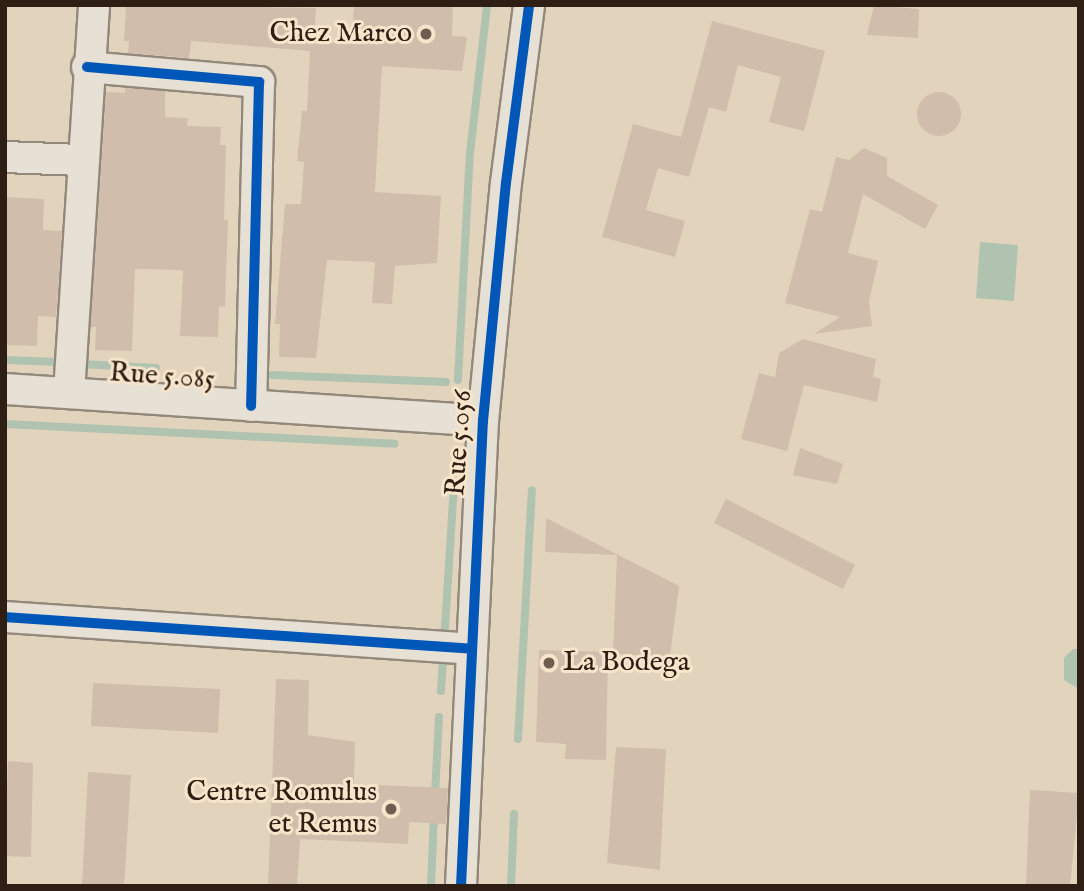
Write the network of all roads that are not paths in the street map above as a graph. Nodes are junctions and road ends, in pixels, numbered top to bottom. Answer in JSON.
{"nodes":[{"id":1,"x":94,"y":5,"type":"edge"},
{"id":2,"x":529,"y":5,"type":"edge"},
{"id":3,"x":87,"y":67,"type":"junction"},
{"id":4,"x":5,"y":157,"type":"edge"},
{"id":5,"x":81,"y":160,"type":"junction"},
{"id":6,"x":5,"y":388,"type":"edge"},
{"id":7,"x":69,"y":393,"type":"junction"},
{"id":8,"x":251,"y":406,"type":"junction"},
{"id":9,"x":483,"y":421,"type":"junction"},
{"id":10,"x":5,"y":617,"type":"edge"},
{"id":11,"x":471,"y":649,"type":"junction"},
{"id":12,"x":461,"y":886,"type":"edge"}],
"edges":[{"from":1,"to":3,"type":"street"},
{"from":2,"to":9,"type":"street","name":"Rue 5.056"},
{"from":3,"to":5,"type":"street"},
{"from":3,"to":8,"type":"street"},
{"from":4,"to":5,"type":"street"},
{"from":5,"to":7,"type":"street"},
{"from":6,"to":7,"type":"street","name":"Rue 5.085"},
{"from":7,"to":8,"type":"street","name":"Rue 5.085"},
{"from":8,"to":9,"type":"street","name":"Rue 5.085"},
{"from":9,"to":11,"type":"street","name":"Rue 5.056"},
{"from":10,"to":11,"type":"street"},
{"from":11,"to":12,"type":"street","name":"Rue 5.056"}]}
